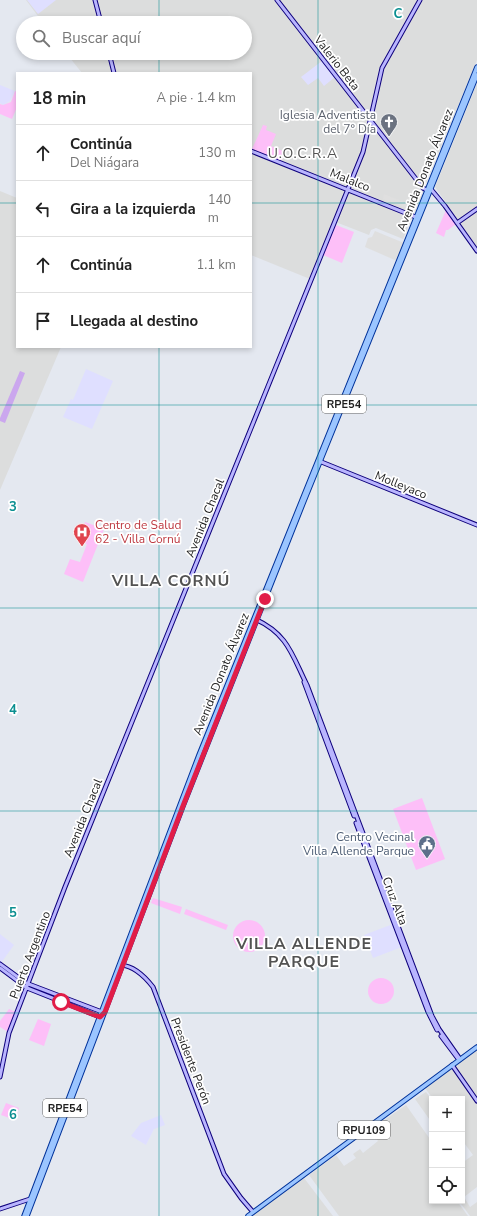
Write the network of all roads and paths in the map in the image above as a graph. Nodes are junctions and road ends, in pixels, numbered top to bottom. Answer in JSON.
{"nodes":[{"id":1,"x":95,"y":0,"type":"edge"},
{"id":2,"x":277,"y":0,"type":"edge"},
{"id":3,"x":420,"y":0,"type":"edge"},
{"id":4,"x":99,"y":16,"type":"edge"},
{"id":5,"x":111,"y":60,"type":"edge"},
{"id":6,"x":477,"y":67,"type":"edge"},
{"id":7,"x":114,"y":72,"type":"edge"},
{"id":8,"x":477,"y":75,"type":"edge"},
{"id":9,"x":370,"y":119,"type":"junction"},
{"id":10,"x":252,"y":150,"type":"edge"},
{"id":11,"x":348,"y":189,"type":"junction"},
{"id":12,"x":429,"y":190,"type":"junction"},
{"id":13,"x":477,"y":209,"type":"edge"},
{"id":14,"x":418,"y":218,"type":"junction"},
{"id":15,"x":457,"y":223,"type":"junction"},
{"id":16,"x":477,"y":251,"type":"edge"},
{"id":17,"x":319,"y":461,"type":"junction"},
{"id":18,"x":477,"y":525,"type":"edge"},
{"id":19,"x":255,"y":620,"type":"junction"},
{"id":20,"x":65,"y":887,"type":"joint"},
{"id":21,"x":0,"y":964,"type":"edge"},
{"id":22,"x":122,"y":965,"type":"junction"},
{"id":23,"x":0,"y":968,"type":"edge"},
{"id":24,"x":29,"y":984,"type":"junction"},
{"id":25,"x":27,"y":988,"type":"junction"},
{"id":26,"x":102,"y":1015,"type":"junction"},
{"id":27,"x":477,"y":1047,"type":"edge"},
{"id":28,"x":459,"y":1059,"type":"junction"},
{"id":29,"x":452,"y":1065,"type":"junction"},
{"id":30,"x":0,"y":1077,"type":"edge"},
{"id":31,"x":477,"y":1100,"type":"edge"},
{"id":32,"x":32,"y":1198,"type":"junction"},
{"id":33,"x":0,"y":1208,"type":"edge"},
{"id":34,"x":253,"y":1212,"type":"junction"},
{"id":35,"x":24,"y":1216,"type":"edge"},
{"id":36,"x":28,"y":1216,"type":"edge"},
{"id":37,"x":248,"y":1216,"type":"edge"}],
"edges":[{"from":1,"to":4,"type":"main road"},
{"from":2,"to":9,"type":"main road","name":"Valerio Beta"},
{"from":3,"to":9,"type":"main road","name":"Avenida Chacal"},
{"from":5,"to":7,"type":"main road"},
{"from":6,"to":12,"type":"main road","name":"Avenida Donato Álvarez","number":"RPE54"},
{"from":8,"to":12,"type":"main road","name":"Avenida Donato Álvarez","number":"RPE54"},
{"from":9,"to":11,"type":"main road","name":"Avenida Chacal"},
{"from":9,"to":12,"type":"main road","name":"Valerio Beta"},
{"from":10,"to":11,"type":"main road","name":"Malalco"},
{"from":11,"to":14,"type":"main road","name":"Malalco"},
{"from":11,"to":20,"type":"main road","name":"Avenida Chacal"},
{"from":12,"to":14,"type":"main road","name":"Avenida Donato Álvarez","number":"RPE54"},
{"from":12,"to":15,"type":"main road","name":"Valerio Beta"},
{"from":13,"to":15,"type":"main road"},
{"from":14,"to":17,"type":"main road","name":"Avenida Donato Álvarez","number":"RPE54"},
{"from":15,"to":16,"type":"main road","name":"Valerio Beta"},
{"from":17,"to":18,"type":"main road","name":"Molleyaco"},
{"from":17,"to":19,"type":"main road","name":"Avenida Donato Álvarez","number":"RPE54"},
{"from":19,"to":22,"type":"main road","name":"Avenida Donato Álvarez","number":"RPE54"},
{"from":19,"to":28,"type":"main road","name":"Cruz Alta"},
{"from":20,"to":24,"type":"main road","name":"Puerto Argentino"},
{"from":21,"to":24,"type":"main road"},
{"from":22,"to":26,"type":"main road","number":"RPE54"},
{"from":22,"to":34,"type":"main road","name":"Presidente Perón"},
{"from":23,"to":25,"type":"main road"},
{"from":24,"to":25,"type":"main road","name":"Puerto Argentino"},
{"from":24,"to":26,"type":"main road"},
{"from":25,"to":26,"type":"main road"},
{"from":25,"to":30,"type":"main road","name":"Puerto Argentino"},
{"from":26,"to":32,"type":"main road","number":"RPE54"},
{"from":27,"to":28,"type":"main road","number":"RPU109"},
{"from":28,"to":29,"type":"main road","number":"RPU109"},
{"from":29,"to":31,"type":"main road"},
{"from":29,"to":34,"type":"main road","number":"RPU109"},
{"from":32,"to":33,"type":"main road"},
{"from":32,"to":35,"type":"main road","number":"RPE54"},
{"from":32,"to":36,"type":"main road","number":"RPE54"},
{"from":34,"to":37,"type":"main road","number":"RPU109"}]}
